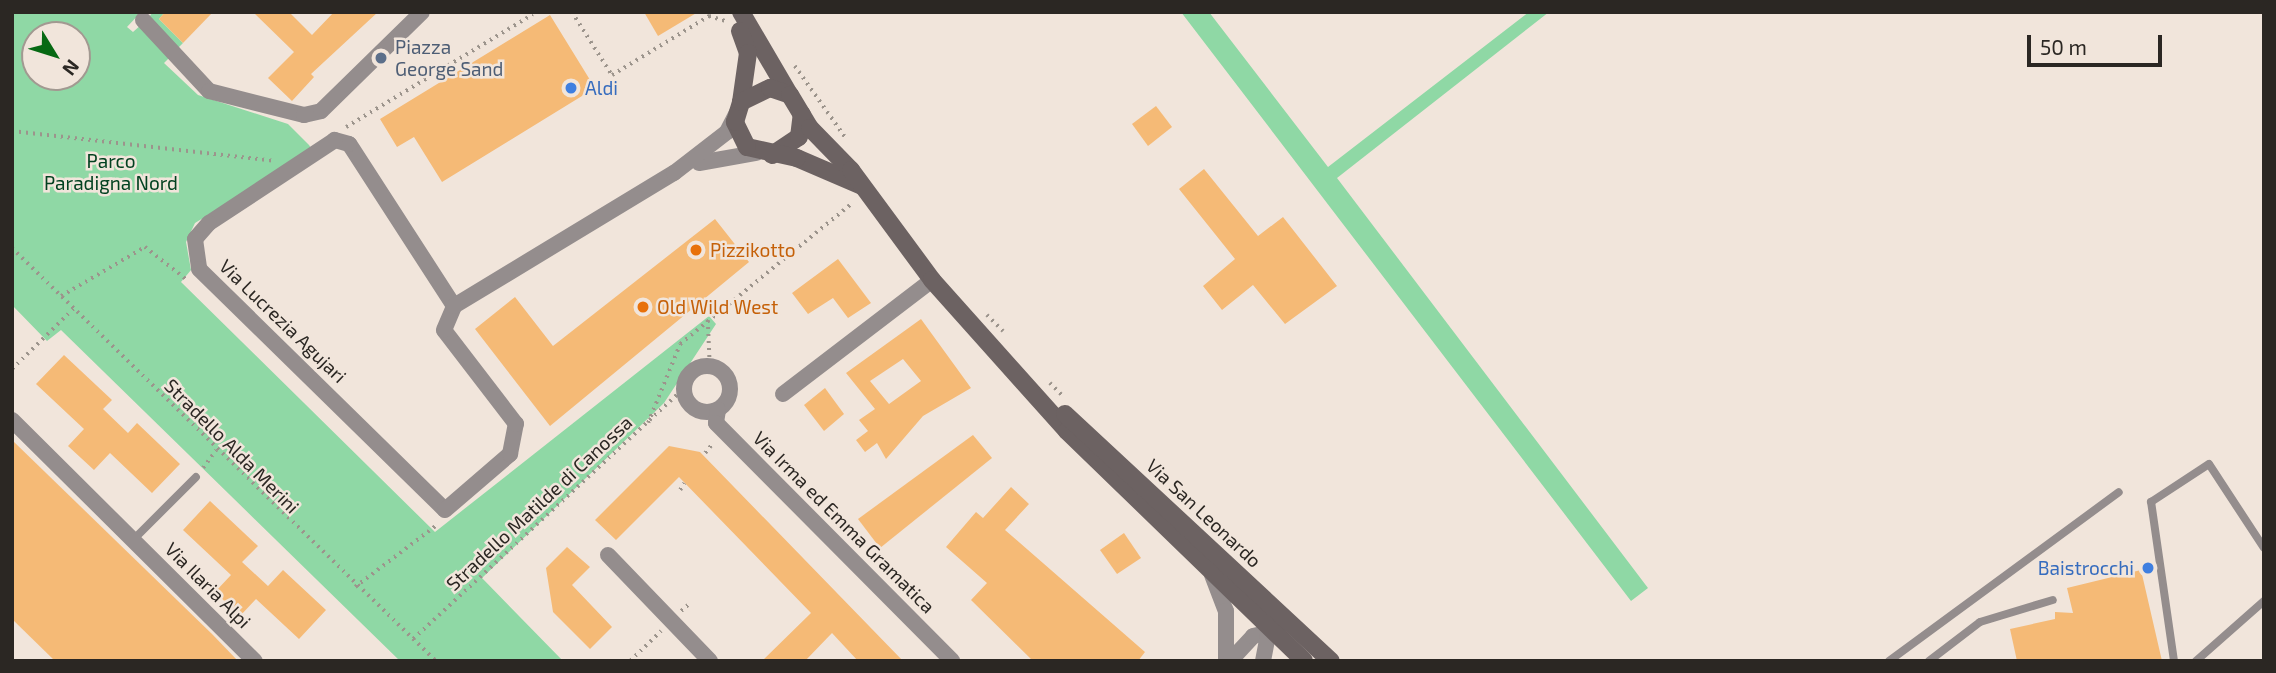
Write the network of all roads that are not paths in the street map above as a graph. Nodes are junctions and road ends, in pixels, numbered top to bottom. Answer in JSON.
{"nodes":[{"id":1,"x":422,"y":12,"type":"edge"},
{"id":2,"x":735,"y":12,"type":"edge"},
{"id":3,"x":741,"y":12,"type":"edge"},
{"id":4,"x":143,"y":20,"type":"dead end"},
{"id":5,"x":790,"y":95,"type":"junction"},
{"id":6,"x":739,"y":107,"type":"junction"},
{"id":7,"x":802,"y":114,"type":"junction"},
{"id":8,"x":764,"y":154,"type":"junction"},
{"id":9,"x":674,"y":173,"type":"junction"},
{"id":10,"x":862,"y":187,"type":"junction"},
{"id":11,"x":932,"y":280,"type":"junction"},
{"id":12,"x":454,"y":306,"type":"junction"},
{"id":13,"x":783,"y":394,"type":"dead end"},
{"id":14,"x":1045,"y":400,"type":"junction"},
{"id":15,"x":718,"y":410,"type":"junction"},
{"id":16,"x":12,"y":420,"type":"edge"},
{"id":17,"x":196,"y":477,"type":"road end"},
{"id":18,"x":2119,"y":492,"type":"dead end"},
{"id":19,"x":133,"y":540,"type":"junction"},
{"id":20,"x":1205,"y":542,"type":"junction"},
{"id":21,"x":2264,"y":548,"type":"edge"},
{"id":22,"x":608,"y":555,"type":"dead end"},
{"id":23,"x":1208,"y":571,"type":"junction"},
{"id":24,"x":2053,"y":600,"type":"dead end"},
{"id":25,"x":2264,"y":601,"type":"edge"},
{"id":26,"x":1271,"y":630,"type":"junction"},
{"id":27,"x":255,"y":661,"type":"edge"},
{"id":28,"x":710,"y":661,"type":"edge"},
{"id":29,"x":953,"y":661,"type":"edge"},
{"id":30,"x":1228,"y":661,"type":"edge"},
{"id":31,"x":1263,"y":661,"type":"edge"},
{"id":32,"x":1304,"y":661,"type":"edge"},
{"id":33,"x":1318,"y":661,"type":"edge"},
{"id":34,"x":1331,"y":661,"type":"edge"},
{"id":35,"x":1889,"y":661,"type":"edge"},
{"id":36,"x":1929,"y":661,"type":"edge"},
{"id":37,"x":2174,"y":661,"type":"edge"},
{"id":38,"x":2196,"y":661,"type":"edge"}],
"edges":[{"from":1,"to":4,"type":"street"},
{"from":2,"to":6,"type":"main road"},
{"from":3,"to":5,"type":"main road"},
{"from":5,"to":6,"type":"main road"},
{"from":5,"to":7,"type":"main road"},
{"from":6,"to":8,"type":"main road"},
{"from":6,"to":9,"type":"street"},
{"from":7,"to":8,"type":"main road"},
{"from":7,"to":10,"type":"main road","name":"Via San Leonardo"},
{"from":8,"to":9,"type":"street"},
{"from":8,"to":10,"type":"main road"},
{"from":9,"to":12,"type":"street"},
{"from":10,"to":11,"type":"main road","name":"Via San Leonardo"},
{"from":11,"to":13,"type":"street"},
{"from":11,"to":14,"type":"main road","name":"Via San Leonardo"},
{"from":12,"to":12,"type":"street","name":"Via Lucrezia Agujari"},
{"from":14,"to":20,"type":"main road","name":"Via San Leonardo"},
{"from":14,"to":23,"type":"main road","name":"Via San Leonardo"},
{"from":15,"to":15,"type":"street"},
{"from":15,"to":29,"type":"street","name":"Via Irma ed Emma Gramatica"},
{"from":16,"to":19,"type":"street","name":"Via Ilaria Alpi"},
{"from":17,"to":19,"type":"lane"},
{"from":18,"to":35,"type":"lane"},
{"from":19,"to":27,"type":"street","name":"Via Ilaria Alpi"},
{"from":20,"to":26,"type":"street"},
{"from":20,"to":34,"type":"main road","name":"Via San Leonardo"},
{"from":21,"to":37,"type":"lane"},
{"from":22,"to":28,"type":"street"},
{"from":23,"to":26,"type":"main road","name":"Via San Leonardo"},
{"from":23,"to":30,"type":"street"},
{"from":24,"to":36,"type":"lane"},
{"from":25,"to":38,"type":"lane"},
{"from":26,"to":30,"type":"street"},
{"from":26,"to":31,"type":"street"},
{"from":26,"to":32,"type":"main road","name":"Via San Leonardo"},
{"from":26,"to":33,"type":"street"}]}
